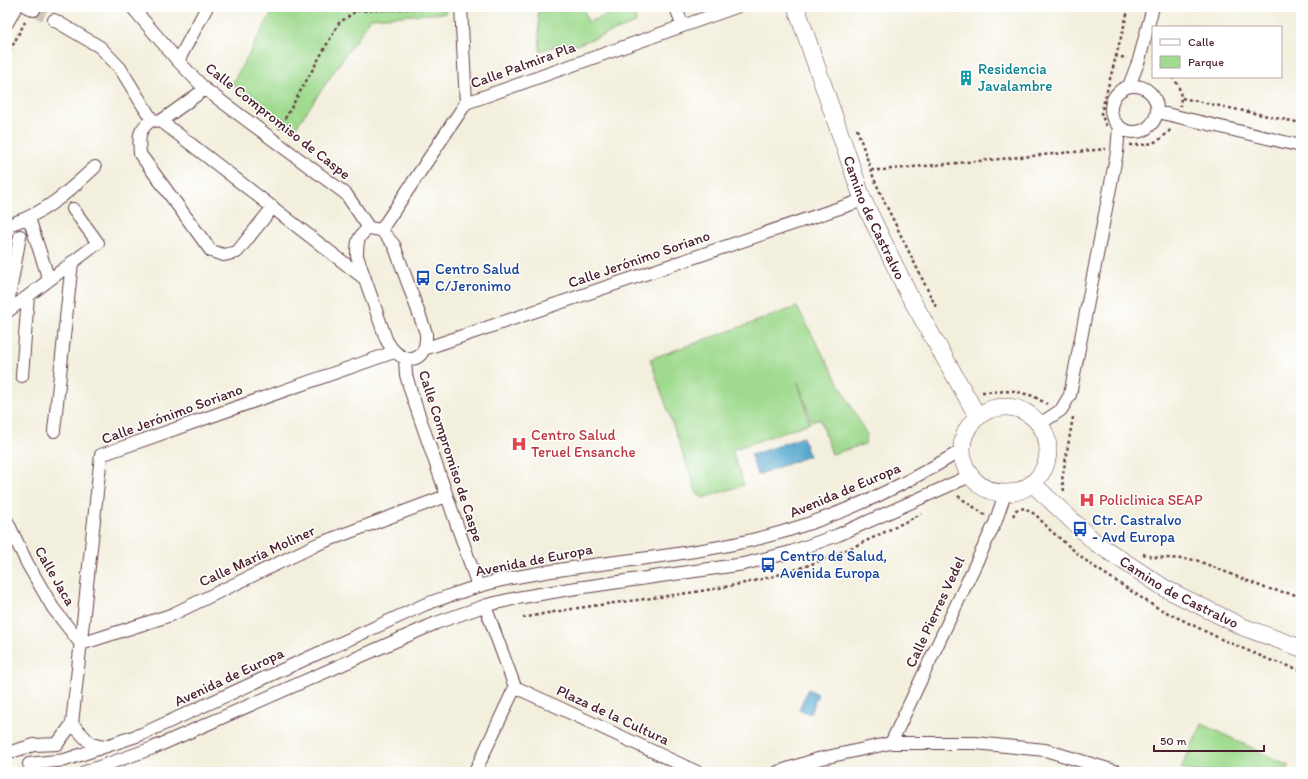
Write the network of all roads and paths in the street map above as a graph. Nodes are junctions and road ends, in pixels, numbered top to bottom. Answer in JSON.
{"nodes":[{"id":1,"x":16,"y":7,"type":"edge"},
{"id":2,"x":132,"y":7,"type":"edge"},
{"id":3,"x":207,"y":7,"type":"edge"},
{"id":4,"x":461,"y":7,"type":"edge"},
{"id":5,"x":676,"y":7,"type":"edge"},
{"id":6,"x":736,"y":7,"type":"edge"},
{"id":7,"x":796,"y":7,"type":"edge"},
{"id":8,"x":1129,"y":7,"type":"edge"},
{"id":9,"x":1153,"y":7,"type":"edge"},
{"id":10,"x":29,"y":11,"type":"edge"},
{"id":11,"x":54,"y":20,"type":"tunnel mouth"},
{"id":12,"x":7,"y":23,"type":"edge"},
{"id":13,"x":682,"y":25,"type":"junction"},
{"id":14,"x":7,"y":56,"type":"edge"},
{"id":15,"x":178,"y":61,"type":"junction"},
{"id":16,"x":1173,"y":78,"type":"edge"},
{"id":17,"x":1129,"y":86,"type":"junction"},
{"id":18,"x":205,"y":89,"type":"junction"},
{"id":19,"x":1182,"y":98,"type":"junction"},
{"id":20,"x":466,"y":103,"type":"junction"},
{"id":21,"x":1158,"y":112,"type":"junction"},
{"id":22,"x":1178,"y":116,"type":"junction"},
{"id":23,"x":157,"y":121,"type":"junction"},
{"id":24,"x":1301,"y":122,"type":"edge"},
{"id":25,"x":854,"y":123,"type":"dead end"},
{"id":26,"x":1119,"y":126,"type":"junction"},
{"id":27,"x":1107,"y":133,"type":"dead end"},
{"id":28,"x":274,"y":139,"type":"junction"},
{"id":29,"x":1301,"y":146,"type":"edge"},
{"id":30,"x":1110,"y":149,"type":"junction"},
{"id":31,"x":95,"y":167,"type":"dead end"},
{"id":32,"x":871,"y":170,"type":"junction"},
{"id":33,"x":863,"y":200,"type":"junction"},
{"id":34,"x":272,"y":207,"type":"junction"},
{"id":35,"x":73,"y":209,"type":"dead end"},
{"id":36,"x":28,"y":218,"type":"junction"},
{"id":37,"x":14,"y":223,"type":"dead end"},
{"id":38,"x":375,"y":229,"type":"junction"},
{"id":39,"x":20,"y":236,"type":"dead end"},
{"id":40,"x":72,"y":262,"type":"junction"},
{"id":41,"x":365,"y":279,"type":"junction"},
{"id":42,"x":49,"y":280,"type":"junction"},
{"id":43,"x":28,"y":296,"type":"junction"},
{"id":44,"x":7,"y":311,"type":"edge"},
{"id":45,"x":938,"y":311,"type":"dead end"},
{"id":46,"x":424,"y":349,"type":"junction"},
{"id":47,"x":394,"y":352,"type":"junction"},
{"id":48,"x":405,"y":359,"type":"junction"},
{"id":49,"x":22,"y":376,"type":"dead end"},
{"id":50,"x":979,"y":387,"type":"dead end"},
{"id":51,"x":1051,"y":402,"type":"dead end"},
{"id":52,"x":1076,"y":412,"type":"dead end"},
{"id":53,"x":978,"y":417,"type":"junction"},
{"id":54,"x":1040,"y":424,"type":"junction"},
{"id":55,"x":54,"y":431,"type":"dead end"},
{"id":56,"x":962,"y":450,"type":"junction"},
{"id":57,"x":970,"y":476,"type":"junction"},
{"id":58,"x":1033,"y":484,"type":"junction"},
{"id":59,"x":1064,"y":492,"type":"dead end"},
{"id":60,"x":1005,"y":494,"type":"junction"},
{"id":61,"x":446,"y":496,"type":"junction"},
{"id":62,"x":957,"y":496,"type":"dead end"},
{"id":63,"x":922,"y":514,"type":"dead end"},
{"id":64,"x":7,"y":521,"type":"edge"},
{"id":65,"x":995,"y":523,"type":"junction"},
{"id":66,"x":1136,"y":552,"type":"dead end"},
{"id":67,"x":478,"y":586,"type":"junction"},
{"id":68,"x":1301,"y":596,"type":"edge"},
{"id":69,"x":485,"y":606,"type":"junction"},
{"id":70,"x":523,"y":618,"type":"dead end"},
{"id":71,"x":81,"y":644,"type":"junction"},
{"id":72,"x":1301,"y":648,"type":"edge"},
{"id":73,"x":1301,"y":670,"type":"edge"},
{"id":74,"x":515,"y":687,"type":"junction"},
{"id":75,"x":72,"y":724,"type":"junction"},
{"id":76,"x":891,"y":742,"type":"junction"},
{"id":77,"x":104,"y":747,"type":"junction"},
{"id":78,"x":11,"y":750,"type":"edge"},
{"id":79,"x":31,"y":768,"type":"edge"},
{"id":80,"x":85,"y":772,"type":"edge"},
{"id":81,"x":475,"y":772,"type":"edge"},
{"id":82,"x":697,"y":772,"type":"edge"},
{"id":83,"x":778,"y":772,"type":"edge"},
{"id":84,"x":1118,"y":772,"type":"edge"}],
"edges":[{"from":1,"to":12,"type":"street"},
{"from":2,"to":15,"type":"street","name":"Calle Compromiso de Caspe"},
{"from":3,"to":15,"type":"street"},
{"from":4,"to":20,"type":"street"},
{"from":4,"to":28,"type":"path"},
{"from":5,"to":13,"type":"street"},
{"from":6,"to":13,"type":"street","name":"Calle Palmira Pla"},
{"from":7,"to":33,"type":"street","name":"Camino de Castralvo"},
{"from":8,"to":27,"type":"path"},
{"from":9,"to":17,"type":"street"},
{"from":10,"to":14,"type":"path"},
{"from":11,"to":23,"type":"street"},
{"from":13,"to":20,"type":"street","name":"Calle Palmira Pla"},
{"from":15,"to":18,"type":"street","name":"Calle Compromiso de Caspe"},
{"from":16,"to":19,"type":"path"},
{"from":17,"to":21,"type":"street"},
{"from":17,"to":26,"type":"street"},
{"from":18,"to":23,"type":"street"},
{"from":18,"to":28,"type":"street","name":"Calle Compromiso de Caspe"},
{"from":19,"to":22,"type":"path"},
{"from":19,"to":24,"type":"path"},
{"from":20,"to":38,"type":"street","name":"Calle Palmira Pla"},
{"from":21,"to":22,"type":"street"},
{"from":21,"to":26,"type":"street"},
{"from":22,"to":29,"type":"street"},
{"from":22,"to":30,"type":"path"},
{"from":23,"to":34,"type":"street"},
{"from":23,"to":34,"type":"street"},
{"from":25,"to":32,"type":"path"},
{"from":26,"to":30,"type":"street"},
{"from":28,"to":38,"type":"street","name":"Calle Compromiso de Caspe"},
{"from":30,"to":32,"type":"path"},
{"from":30,"to":54,"type":"street"},
{"from":31,"to":36,"type":"street"},
{"from":32,"to":45,"type":"path"},
{"from":33,"to":46,"type":"street","name":"Calle Jerónimo Soriano"},
{"from":33,"to":53,"type":"street","name":"Camino de Castralvo"},
{"from":34,"to":41,"type":"street"},
{"from":35,"to":40,"type":"street"},
{"from":36,"to":37,"type":"street"},
{"from":36,"to":42,"type":"street"},
{"from":38,"to":41,"type":"street","name":"Calle Palmira Pla"},
{"from":38,"to":46,"type":"street","name":"Calle Compromiso de Caspe"},
{"from":39,"to":44,"type":"street"},
{"from":40,"to":42,"type":"street"},
{"from":40,"to":55,"type":"street"},
{"from":41,"to":47,"type":"street","name":"Calle Palmira Pla"},
{"from":42,"to":43,"type":"street"},
{"from":43,"to":44,"type":"street"},
{"from":43,"to":49,"type":"street"},
{"from":46,"to":48,"type":"street","name":"Calle Jerónimo Soriano"},
{"from":47,"to":48,"type":"street"},
{"from":47,"to":71,"type":"street","name":"Calle Jerónimo Soriano"},
{"from":48,"to":61,"type":"street","name":"Calle Compromiso de Caspe"},
{"from":50,"to":51,"type":"path"},
{"from":52,"to":59,"type":"path"},
{"from":53,"to":54,"type":"street"},
{"from":53,"to":56,"type":"street"},
{"from":54,"to":58,"type":"street"},
{"from":56,"to":57,"type":"street"},
{"from":56,"to":67,"type":"street","name":"Avenida de Europa"},
{"from":57,"to":60,"type":"street"},
{"from":57,"to":69,"type":"street"},
{"from":58,"to":60,"type":"street"},
{"from":58,"to":72,"type":"street","name":"Camino de Castralvo"},
{"from":60,"to":65,"type":"street","name":"Calle Pierres Vedel"},
{"from":61,"to":67,"type":"street","name":"Calle Compromiso de Caspe"},
{"from":61,"to":71,"type":"street","name":"Calle María Moliner"},
{"from":62,"to":65,"type":"path"},
{"from":63,"to":70,"type":"path"},
{"from":64,"to":71,"type":"street","name":"Calle Jaca"},
{"from":65,"to":73,"type":"path"},
{"from":65,"to":76,"type":"street","name":"Calle Pierres Vedel"},
{"from":66,"to":68,"type":"path"},
{"from":67,"to":77,"type":"street","name":"Avenida de Europa"},
{"from":69,"to":74,"type":"street"},
{"from":69,"to":80,"type":"street"},
{"from":71,"to":75,"type":"street","name":"Calle Jerónimo Soriano"},
{"from":74,"to":81,"type":"street"},
{"from":74,"to":82,"type":"street","name":"Plaza de la Cultura"},
{"from":75,"to":77,"type":"street"},
{"from":75,"to":78,"type":"street"},
{"from":76,"to":83,"type":"street"},
{"from":76,"to":84,"type":"street"},
{"from":77,"to":79,"type":"street","name":"Avenida de Europa"},
{"from":78,"to":79,"type":"street"}]}
